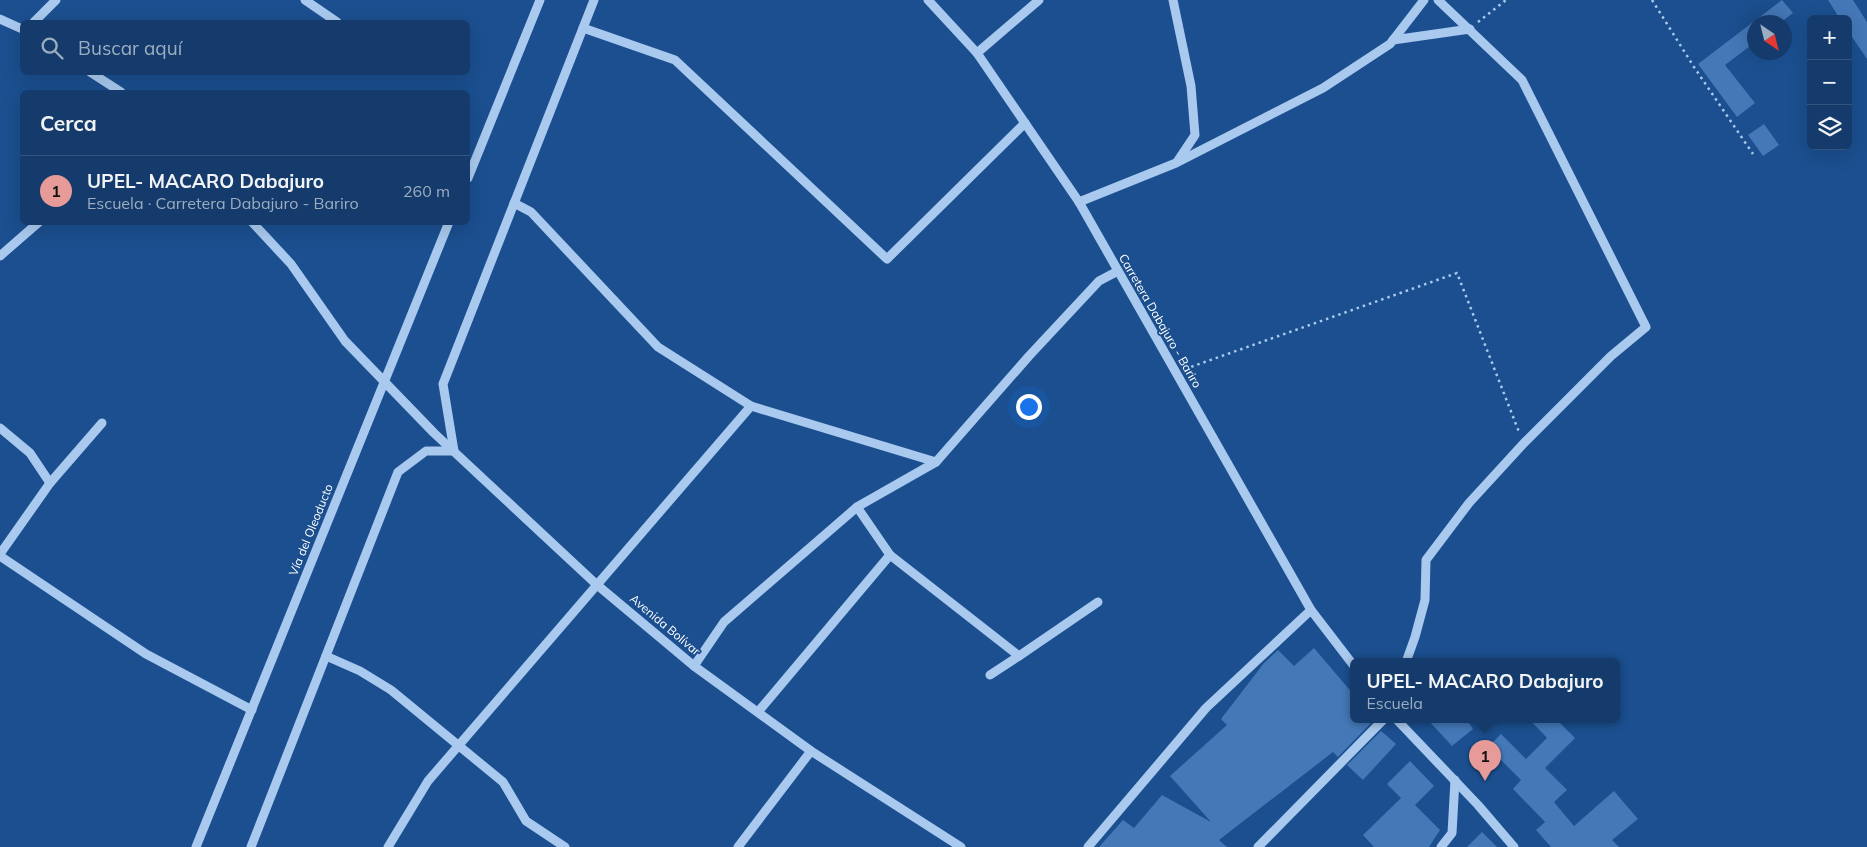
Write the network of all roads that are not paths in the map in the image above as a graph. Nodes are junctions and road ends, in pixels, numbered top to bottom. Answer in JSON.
{"nodes":[{"id":1,"x":56,"y":0,"type":"edge"},
{"id":2,"x":304,"y":0,"type":"edge"},
{"id":3,"x":540,"y":0,"type":"edge"},
{"id":4,"x":594,"y":0,"type":"edge"},
{"id":5,"x":928,"y":0,"type":"edge"},
{"id":6,"x":1038,"y":0,"type":"edge"},
{"id":7,"x":1173,"y":0,"type":"edge"},
{"id":8,"x":1424,"y":0,"type":"edge"},
{"id":9,"x":1438,"y":0,"type":"edge"},
{"id":10,"x":0,"y":19,"type":"edge"},
{"id":11,"x":36,"y":20,"type":"edge"},
{"id":12,"x":334,"y":20,"type":"edge"},
{"id":13,"x":20,"y":28,"type":"edge"},
{"id":14,"x":583,"y":28,"type":"junction"},
{"id":15,"x":1470,"y":29,"type":"junction"},
{"id":16,"x":1393,"y":40,"type":"junction"},
{"id":17,"x":977,"y":53,"type":"junction"},
{"id":18,"x":95,"y":75,"type":"edge"},
{"id":19,"x":118,"y":90,"type":"edge"},
{"id":20,"x":1025,"y":123,"type":"junction"},
{"id":21,"x":1176,"y":163,"type":"junction"},
{"id":22,"x":470,"y":173,"type":"edge"},
{"id":23,"x":1079,"y":202,"type":"junction"},
{"id":24,"x":514,"y":203,"type":"junction"},
{"id":25,"x":36,"y":225,"type":"edge"},
{"id":26,"x":255,"y":225,"type":"edge"},
{"id":27,"x":449,"y":225,"type":"edge"},
{"id":28,"x":0,"y":256,"type":"edge"},
{"id":29,"x":1118,"y":271,"type":"junction"},
{"id":30,"x":385,"y":382,"type":"junction"},
{"id":31,"x":751,"y":406,"type":"junction"},
{"id":32,"x":102,"y":423,"type":"dead end"},
{"id":33,"x":0,"y":428,"type":"edge"},
{"id":34,"x":454,"y":451,"type":"junction"},
{"id":35,"x":936,"y":462,"type":"junction"},
{"id":36,"x":50,"y":483,"type":"junction"},
{"id":37,"x":857,"y":507,"type":"junction"},
{"id":38,"x":0,"y":555,"type":"edge"},
{"id":39,"x":890,"y":555,"type":"junction"},
{"id":40,"x":596,"y":584,"type":"junction"},
{"id":41,"x":1098,"y":602,"type":"dead end"},
{"id":42,"x":1311,"y":610,"type":"junction"},
{"id":43,"x":326,"y":656,"type":"junction"},
{"id":44,"x":1019,"y":656,"type":"junction"},
{"id":45,"x":1408,"y":658,"type":"edge"},
{"id":46,"x":1350,"y":661,"type":"edge"},
{"id":47,"x":694,"y":666,"type":"junction"},
{"id":48,"x":990,"y":675,"type":"dead end"},
{"id":49,"x":252,"y":710,"type":"junction"},
{"id":50,"x":758,"y":712,"type":"junction"},
{"id":51,"x":1381,"y":723,"type":"edge"},
{"id":52,"x":1400,"y":723,"type":"edge"},
{"id":53,"x":459,"y":745,"type":"junction"},
{"id":54,"x":811,"y":750,"type":"junction"},
{"id":55,"x":1455,"y":780,"type":"junction"},
{"id":56,"x":947,"y":844,"type":"edge"},
{"id":57,"x":196,"y":847,"type":"edge"},
{"id":58,"x":251,"y":847,"type":"edge"},
{"id":59,"x":388,"y":847,"type":"edge"},
{"id":60,"x":565,"y":847,"type":"edge"},
{"id":61,"x":738,"y":847,"type":"edge"},
{"id":62,"x":961,"y":847,"type":"edge"},
{"id":63,"x":1088,"y":847,"type":"edge"},
{"id":64,"x":1258,"y":847,"type":"edge"},
{"id":65,"x":1441,"y":847,"type":"edge"},
{"id":66,"x":1514,"y":847,"type":"edge"}],
"edges":[{"from":1,"to":11,"type":"street"},
{"from":2,"to":12,"type":"street"},
{"from":3,"to":22,"type":"street"},
{"from":4,"to":14,"type":"street"},
{"from":5,"to":17,"type":"street","name":"Carretera Dabajuro - Bariro"},
{"from":6,"to":17,"type":"street"},
{"from":7,"to":21,"type":"street"},
{"from":8,"to":16,"type":"street"},
{"from":9,"to":15,"type":"street"},
{"from":10,"to":13,"type":"street"},
{"from":14,"to":20,"type":"street"},
{"from":14,"to":24,"type":"street"},
{"from":15,"to":16,"type":"street"},
{"from":15,"to":45,"type":"street"},
{"from":16,"to":21,"type":"street"},
{"from":17,"to":20,"type":"street","name":"Carretera Dabajuro - Bariro"},
{"from":18,"to":19,"type":"street"},
{"from":20,"to":23,"type":"street","name":"Carretera Dabajuro - Bariro"},
{"from":21,"to":23,"type":"street"},
{"from":23,"to":29,"type":"street","name":"Carretera Dabajuro - Bariro"},
{"from":24,"to":31,"type":"street"},
{"from":24,"to":34,"type":"street"},
{"from":25,"to":28,"type":"street"},
{"from":26,"to":30,"type":"street","name":"Avenida Bolívar"},
{"from":27,"to":30,"type":"street","name":"Vía del Oleoducto"},
{"from":29,"to":35,"type":"street"},
{"from":29,"to":42,"type":"street","name":"Carretera Dabajuro - Bariro"},
{"from":30,"to":34,"type":"street","name":"Avenida Bolívar"},
{"from":30,"to":49,"type":"street","name":"Vía del Oleoducto"},
{"from":31,"to":35,"type":"street"},
{"from":31,"to":40,"type":"street"},
{"from":32,"to":36,"type":"street"},
{"from":33,"to":36,"type":"street"},
{"from":34,"to":40,"type":"street","name":"Avenida Bolívar"},
{"from":34,"to":43,"type":"street"},
{"from":35,"to":37,"type":"street"},
{"from":36,"to":38,"type":"street"},
{"from":37,"to":39,"type":"street"},
{"from":37,"to":47,"type":"street"},
{"from":38,"to":49,"type":"street"},
{"from":39,"to":44,"type":"street"},
{"from":39,"to":50,"type":"street"},
{"from":40,"to":47,"type":"street","name":"Avenida Bolívar"},
{"from":40,"to":53,"type":"street"},
{"from":41,"to":44,"type":"street"},
{"from":42,"to":46,"type":"street","name":"Carretera Dabajuro - Bariro"},
{"from":42,"to":63,"type":"street"},
{"from":43,"to":53,"type":"street"},
{"from":43,"to":58,"type":"street"},
{"from":44,"to":48,"type":"street"},
{"from":47,"to":50,"type":"street","name":"Avenida Bolívar"},
{"from":49,"to":57,"type":"street","name":"Vía del Oleoducto"},
{"from":50,"to":54,"type":"street","name":"Avenida Bolívar"},
{"from":51,"to":64,"type":"street"},
{"from":52,"to":55,"type":"street"},
{"from":53,"to":59,"type":"street"},
{"from":53,"to":60,"type":"street"},
{"from":54,"to":56,"type":"street","name":"Avenida Bolívar"},
{"from":54,"to":61,"type":"street"},
{"from":55,"to":65,"type":"street"},
{"from":55,"to":66,"type":"street"},
{"from":56,"to":62,"type":"street","name":"Avenida Bolívar"}]}
